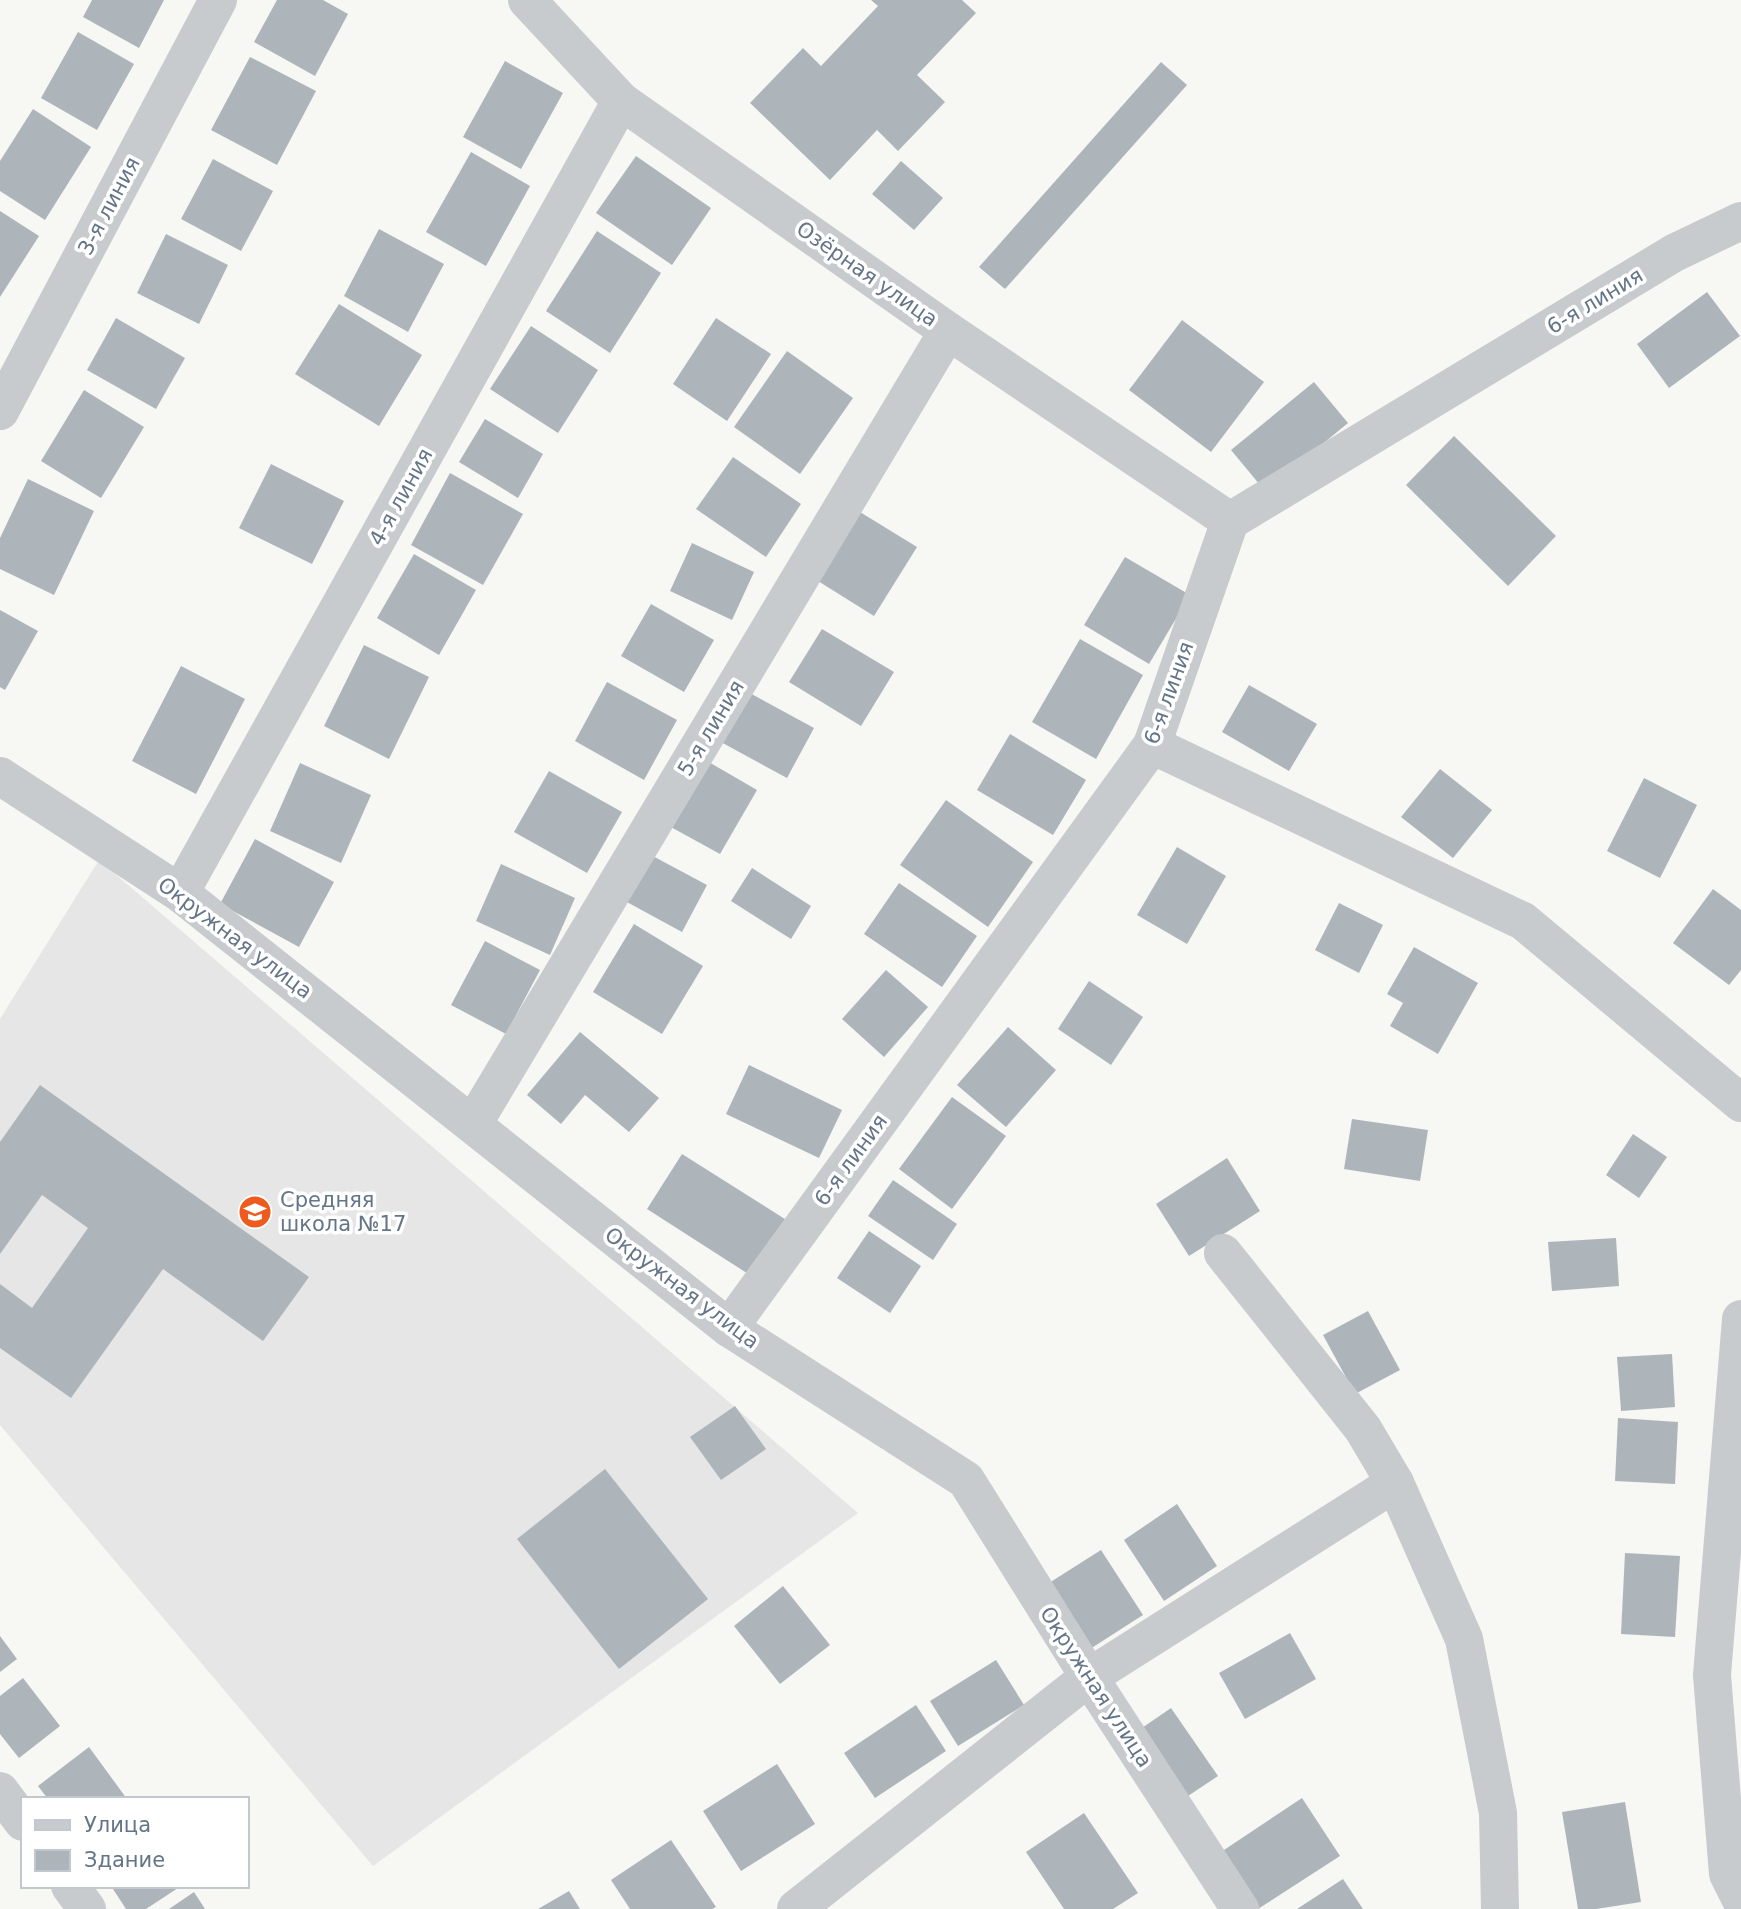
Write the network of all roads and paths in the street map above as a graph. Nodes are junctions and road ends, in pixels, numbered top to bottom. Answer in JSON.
{"nodes":[{"id":1,"x":218,"y":0,"type":"edge"},
{"id":2,"x":527,"y":0,"type":"edge"},
{"id":3,"x":621,"y":101,"type":"junction"},
{"id":4,"x":1741,"y":221,"type":"edge"},
{"id":5,"x":948,"y":331,"type":"junction"},
{"id":6,"x":0,"y":411,"type":"edge"},
{"id":7,"x":1230,"y":521,"type":"junction"},
{"id":8,"x":1152,"y":746,"type":"junction"},
{"id":9,"x":0,"y":776,"type":"edge"},
{"id":10,"x":180,"y":893,"type":"junction"},
{"id":11,"x":1741,"y":1103,"type":"edge"},
{"id":12,"x":473,"y":1124,"type":"junction"},
{"id":13,"x":1223,"y":1253,"type":"dead end"},
{"id":14,"x":1741,"y":1320,"type":"edge"},
{"id":15,"x":729,"y":1328,"type":"junction"},
{"id":16,"x":1395,"y":1483,"type":"junction"},
{"id":17,"x":1089,"y":1677,"type":"junction"},
{"id":18,"x":0,"y":1791,"type":"edge"},
{"id":19,"x":21,"y":1819,"type":"edge"},
{"id":20,"x":71,"y":1888,"type":"edge"},
{"id":21,"x":1741,"y":1900,"type":"edge"},
{"id":22,"x":87,"y":1909,"type":"edge"},
{"id":23,"x":796,"y":1909,"type":"edge"},
{"id":24,"x":1240,"y":1909,"type":"edge"},
{"id":25,"x":1500,"y":1909,"type":"edge"}],
"edges":[{"from":1,"to":6,"type":"street","name":"3-я линия"},
{"from":2,"to":3,"type":"street","name":"Озёрная улица"},
{"from":3,"to":5,"type":"street","name":"Озёрная улица"},
{"from":3,"to":10,"type":"street","name":"4-я линия"},
{"from":4,"to":7,"type":"street","name":"6-я линия"},
{"from":5,"to":7,"type":"street","name":"Озёрная улица"},
{"from":5,"to":12,"type":"street","name":"5-я линия"},
{"from":7,"to":8,"type":"street","name":"6-я линия"},
{"from":8,"to":11,"type":"street"},
{"from":8,"to":15,"type":"street","name":"6-я линия"},
{"from":9,"to":10,"type":"street","name":"Окружная улица"},
{"from":10,"to":12,"type":"street","name":"Окружная улица"},
{"from":12,"to":15,"type":"street","name":"Окружная улица"},
{"from":13,"to":16,"type":"street"},
{"from":14,"to":21,"type":"street"},
{"from":15,"to":17,"type":"street","name":"Окружная улица"},
{"from":16,"to":17,"type":"street"},
{"from":16,"to":25,"type":"street"},
{"from":17,"to":23,"type":"street"},
{"from":17,"to":24,"type":"street","name":"Окружная улица"},
{"from":18,"to":19,"type":"street"},
{"from":20,"to":22,"type":"street"}]}
